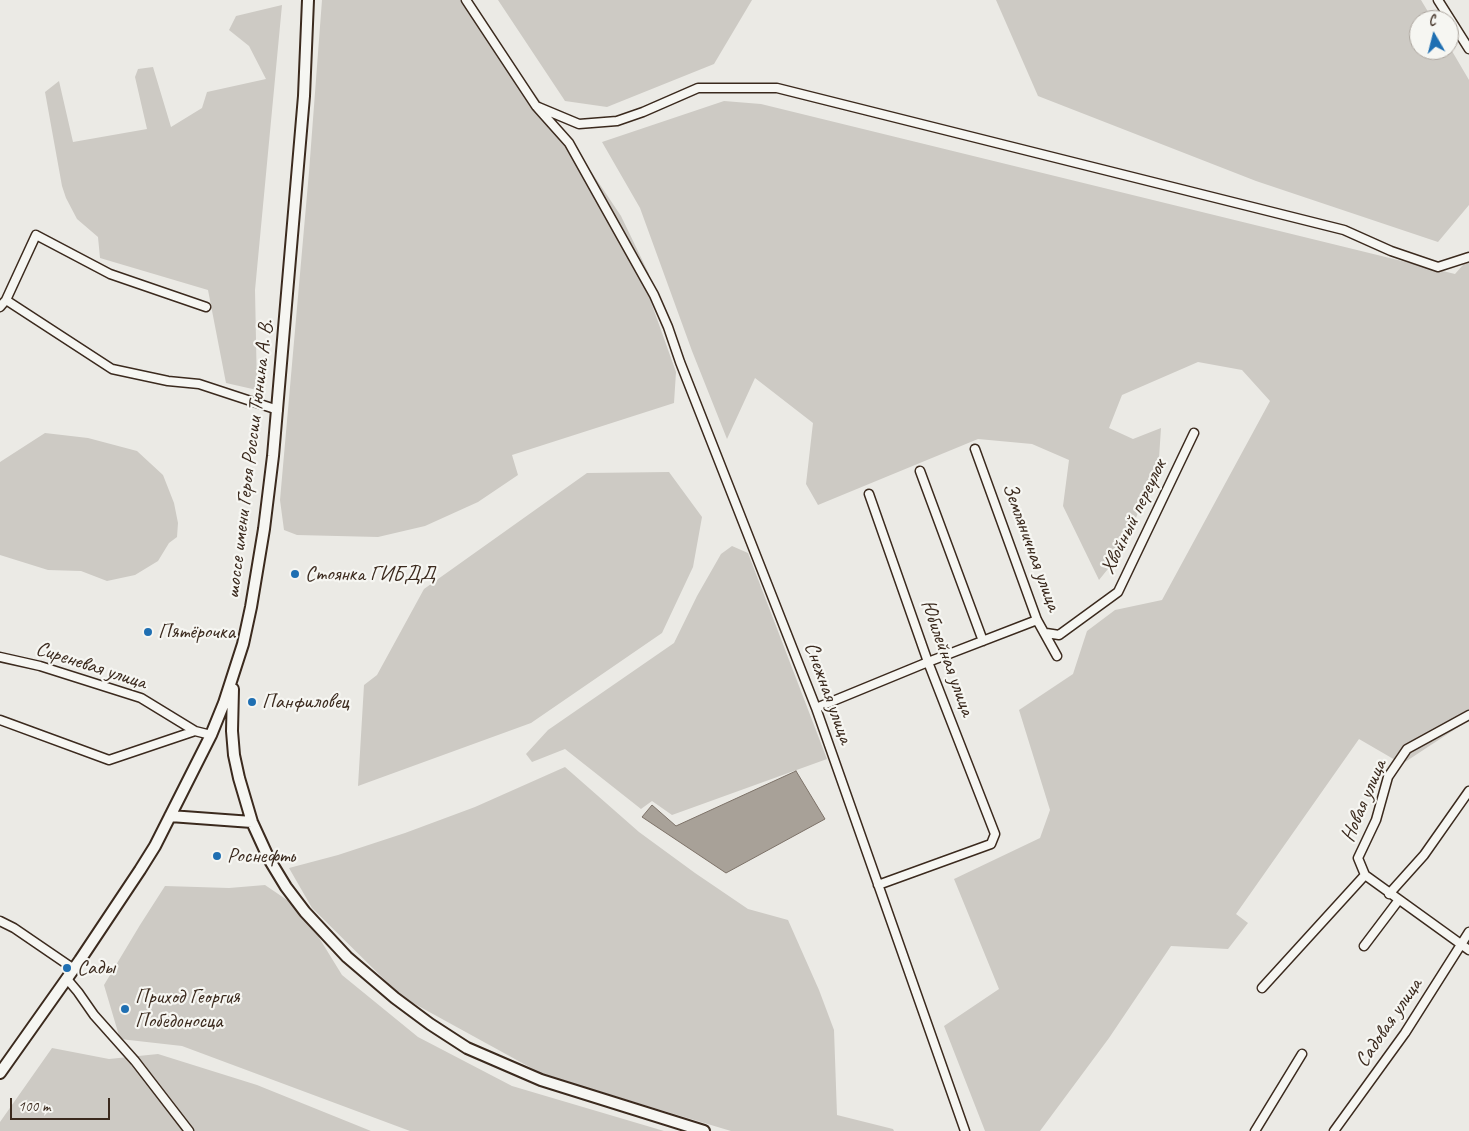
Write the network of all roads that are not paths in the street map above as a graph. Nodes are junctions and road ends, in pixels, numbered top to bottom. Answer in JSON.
{"nodes":[{"id":1,"x":308,"y":0,"type":"edge"},
{"id":2,"x":466,"y":0,"type":"edge"},
{"id":3,"x":1438,"y":0,"type":"edge"},
{"id":4,"x":1469,"y":49,"type":"edge"},
{"id":5,"x":536,"y":106,"type":"junction"},
{"id":6,"x":1469,"y":257,"type":"edge"},
{"id":7,"x":6,"y":300,"type":"junction"},
{"id":8,"x":0,"y":307,"type":"edge"},
{"id":9,"x":206,"y":307,"type":"dead end"},
{"id":10,"x":278,"y":410,"type":"junction"},
{"id":11,"x":1194,"y":433,"type":"dead end"},
{"id":12,"x":976,"y":449,"type":"dead end"},
{"id":13,"x":920,"y":471,"type":"dead end"},
{"id":14,"x":869,"y":494,"type":"dead end"},
{"id":15,"x":1038,"y":620,"type":"junction"},
{"id":16,"x":1046,"y":633,"type":"junction"},
{"id":17,"x":983,"y":641,"type":"junction"},
{"id":18,"x":1057,"y":656,"type":"dead end"},
{"id":19,"x":0,"y":657,"type":"edge"},
{"id":20,"x":928,"y":662,"type":"junction"},
{"id":21,"x":233,"y":675,"type":"junction"},
{"id":22,"x":816,"y":708,"type":"junction"},
{"id":23,"x":1469,"y":715,"type":"edge"},
{"id":24,"x":0,"y":720,"type":"edge"},
{"id":25,"x":195,"y":731,"type":"junction"},
{"id":26,"x":211,"y":735,"type":"junction"},
{"id":27,"x":1469,"y":791,"type":"edge"},
{"id":28,"x":170,"y":816,"type":"junction"},
{"id":29,"x":252,"y":822,"type":"junction"},
{"id":30,"x":1365,"y":875,"type":"junction"},
{"id":31,"x":878,"y":885,"type":"junction"},
{"id":32,"x":1389,"y":894,"type":"junction"},
{"id":33,"x":1398,"y":901,"type":"junction"},
{"id":34,"x":0,"y":921,"type":"edge"},
{"id":35,"x":1469,"y":932,"type":"edge"},
{"id":36,"x":1461,"y":945,"type":"junction"},
{"id":37,"x":1364,"y":946,"type":"dead end"},
{"id":38,"x":1469,"y":950,"type":"edge"},
{"id":39,"x":74,"y":969,"type":"junction"},
{"id":40,"x":67,"y":979,"type":"junction"},
{"id":41,"x":1262,"y":988,"type":"dead end"},
{"id":42,"x":1302,"y":1054,"type":"dead end"},
{"id":43,"x":0,"y":1073,"type":"edge"},
{"id":44,"x":189,"y":1131,"type":"edge"},
{"id":45,"x":704,"y":1131,"type":"edge"},
{"id":46,"x":965,"y":1131,"type":"edge"},
{"id":47,"x":1255,"y":1131,"type":"edge"},
{"id":48,"x":1334,"y":1131,"type":"edge"}],
"edges":[{"from":1,"to":10,"type":"main road","name":"шоссе имени Героя России Тюнина А. В."},
{"from":2,"to":5,"type":"street","name":"Снежная улица"},
{"from":3,"to":4,"type":"street"},
{"from":5,"to":6,"type":"street"},
{"from":5,"to":22,"type":"street","name":"Снежная улица"},
{"from":7,"to":8,"type":"street"},
{"from":7,"to":9,"type":"street"},
{"from":7,"to":10,"type":"street"},
{"from":10,"to":21,"type":"main road","name":"шоссе имени Героя России Тюнина А. В."},
{"from":11,"to":16,"type":"street","name":"Хвойный переулок"},
{"from":12,"to":15,"type":"street","name":"Земляничная улица"},
{"from":13,"to":17,"type":"street"},
{"from":14,"to":20,"type":"street","name":"Юбилейная улица"},
{"from":15,"to":16,"type":"street","name":"Земляничная улица"},
{"from":15,"to":17,"type":"street"},
{"from":16,"to":18,"type":"street","name":"Земляничная улица"},
{"from":17,"to":20,"type":"street"},
{"from":19,"to":25,"type":"street","name":"Сиреневая улица"},
{"from":20,"to":22,"type":"street"},
{"from":20,"to":31,"type":"street","name":"Юбилейная улица"},
{"from":21,"to":26,"type":"main road","name":"шоссе имени Героя России Тюнина А. В."},
{"from":21,"to":29,"type":"main road"},
{"from":22,"to":31,"type":"street","name":"Снежная улица"},
{"from":23,"to":30,"type":"street","name":"Новая улица"},
{"from":24,"to":25,"type":"street"},
{"from":25,"to":26,"type":"street","name":"Сиреневая улица"},
{"from":26,"to":28,"type":"main road","name":"шоссе имени Героя России Тюнина А. В."},
{"from":27,"to":32,"type":"street"},
{"from":28,"to":29,"type":"main road"},
{"from":28,"to":39,"type":"main road","name":"шоссе имени Героя России Тюнина А. В."},
{"from":29,"to":45,"type":"main road"},
{"from":30,"to":32,"type":"street"},
{"from":30,"to":41,"type":"street","name":"Новая улица"},
{"from":31,"to":46,"type":"street","name":"Снежная улица"},
{"from":32,"to":33,"type":"street"},
{"from":33,"to":36,"type":"street"},
{"from":33,"to":37,"type":"street"},
{"from":34,"to":39,"type":"street"},
{"from":35,"to":36,"type":"street","name":"Садовая улица"},
{"from":36,"to":38,"type":"street"},
{"from":36,"to":48,"type":"street","name":"Садовая улица"},
{"from":39,"to":40,"type":"main road","name":"шоссе имени Героя России Тюнина А. В."},
{"from":40,"to":43,"type":"main road","name":"шоссе имени Героя России Тюнина А. В."},
{"from":40,"to":44,"type":"street"},
{"from":42,"to":47,"type":"street"}]}
